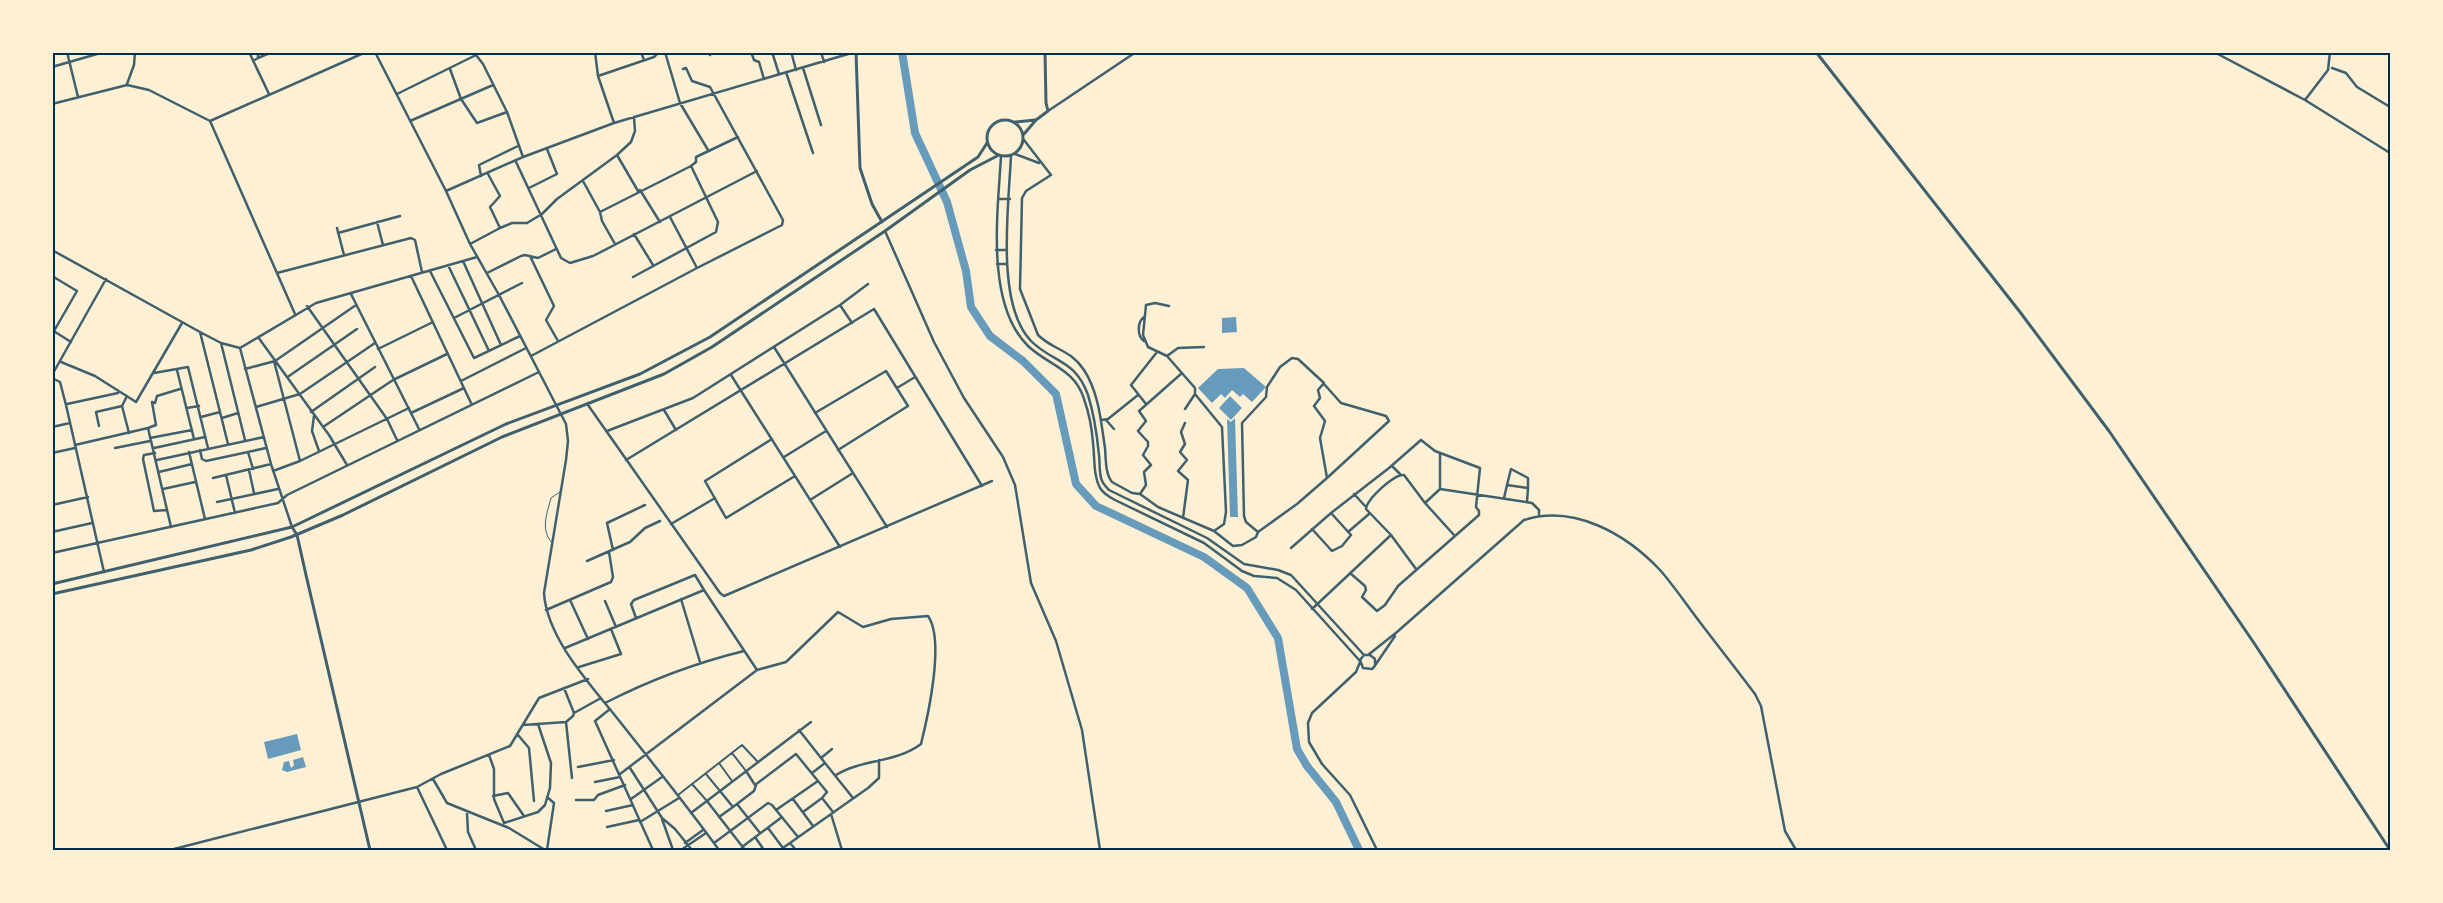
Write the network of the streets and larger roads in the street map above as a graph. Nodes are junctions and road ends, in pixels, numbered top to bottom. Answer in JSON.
{"nodes":[{"id":1,"x":67,"y":52,"type":"edge"},
{"id":2,"x":104,"y":52,"type":"edge"},
{"id":3,"x":135,"y":52,"type":"edge"},
{"id":4,"x":249,"y":52,"type":"edge"},
{"id":5,"x":258,"y":52,"type":"edge"},
{"id":6,"x":272,"y":52,"type":"edge"},
{"id":7,"x":366,"y":52,"type":"edge"},
{"id":8,"x":375,"y":52,"type":"edge"},
{"id":9,"x":595,"y":52,"type":"edge"},
{"id":10,"x":641,"y":52,"type":"edge"},
{"id":11,"x":659,"y":52,"type":"edge"},
{"id":12,"x":665,"y":52,"type":"edge"},
{"id":13,"x":751,"y":52,"type":"edge"},
{"id":14,"x":770,"y":52,"type":"edge"},
{"id":15,"x":794,"y":52,"type":"edge"},
{"id":16,"x":821,"y":52,"type":"edge"},
{"id":17,"x":855,"y":52,"type":"edge"},
{"id":18,"x":1046,"y":52,"type":"edge"},
{"id":19,"x":1136,"y":52,"type":"edge"},
{"id":20,"x":1816,"y":52,"type":"edge"},
{"id":21,"x":2214,"y":52,"type":"edge"},
{"id":22,"x":2224,"y":52,"type":"edge"},
{"id":23,"x":2330,"y":52,"type":"edge"},
{"id":24,"x":2221,"y":56,"type":"junction"},
{"id":25,"x":258,"y":58,"type":"junction"},
{"id":26,"x":644,"y":60,"type":"junction"},
{"id":27,"x":253,"y":61,"type":"junction"},
{"id":28,"x":70,"y":62,"type":"junction"},
{"id":29,"x":824,"y":62,"type":"junction"},
{"id":30,"x":52,"y":66,"type":"edge"},
{"id":31,"x":803,"y":68,"type":"junction"},
{"id":32,"x":2332,"y":68,"type":"dead end"},
{"id":33,"x":450,"y":69,"type":"junction"},
{"id":34,"x":683,"y":69,"type":"dead end"},
{"id":35,"x":796,"y":70,"type":"junction"},
{"id":36,"x":786,"y":72,"type":"junction"},
{"id":37,"x":779,"y":74,"type":"junction"},
{"id":38,"x":598,"y":76,"type":"junction"},
{"id":39,"x":764,"y":79,"type":"junction"},
{"id":40,"x":127,"y":85,"type":"junction"},
{"id":41,"x":493,"y":85,"type":"junction"},
{"id":42,"x":713,"y":93,"type":"junction"},
{"id":43,"x":269,"y":94,"type":"junction"},
{"id":44,"x":397,"y":94,"type":"junction"},
{"id":45,"x":78,"y":97,"type":"junction"},
{"id":46,"x":461,"y":99,"type":"junction"},
{"id":47,"x":2305,"y":100,"type":"junction"},
{"id":48,"x":680,"y":103,"type":"junction"},
{"id":49,"x":52,"y":104,"type":"edge"},
{"id":50,"x":2390,"y":108,"type":"edge"},
{"id":51,"x":1048,"y":111,"type":"junction"},
{"id":52,"x":507,"y":112,"type":"junction"},
{"id":53,"x":634,"y":117,"type":"junction"},
{"id":54,"x":1036,"y":120,"type":"junction"},
{"id":55,"x":210,"y":121,"type":"junction"},
{"id":56,"x":410,"y":121,"type":"junction"},
{"id":57,"x":1014,"y":122,"type":"junction"},
{"id":58,"x":614,"y":123,"type":"junction"},
{"id":59,"x":821,"y":125,"type":"dead end"},
{"id":60,"x":1024,"y":134,"type":"junction"},
{"id":61,"x":738,"y":136,"type":"junction"},
{"id":62,"x":1024,"y":140,"type":"junction"},
{"id":63,"x":987,"y":143,"type":"junction"},
{"id":64,"x":519,"y":146,"type":"junction"},
{"id":65,"x":547,"y":149,"type":"junction"},
{"id":66,"x":709,"y":151,"type":"junction"},
{"id":67,"x":813,"y":153,"type":"dead end"},
{"id":68,"x":2390,"y":153,"type":"edge"},
{"id":69,"x":1013,"y":154,"type":"junction"},
{"id":70,"x":617,"y":155,"type":"junction"},
{"id":71,"x":1000,"y":156,"type":"junction"},
{"id":72,"x":523,"y":157,"type":"junction"},
{"id":73,"x":516,"y":162,"type":"junction"},
{"id":74,"x":1040,"y":163,"type":"junction"},
{"id":75,"x":691,"y":166,"type":"junction"},
{"id":76,"x":757,"y":171,"type":"junction"},
{"id":77,"x":488,"y":174,"type":"junction"},
{"id":78,"x":481,"y":176,"type":"junction"},
{"id":79,"x":583,"y":181,"type":"junction"},
{"id":80,"x":529,"y":188,"type":"junction"},
{"id":81,"x":639,"y":190,"type":"junction"},
{"id":82,"x":446,"y":192,"type":"junction"},
{"id":83,"x":705,"y":198,"type":"junction"},
{"id":84,"x":999,"y":199,"type":"junction"},
{"id":85,"x":1010,"y":199,"type":"junction"},
{"id":86,"x":600,"y":212,"type":"junction"},
{"id":87,"x":542,"y":214,"type":"junction"},
{"id":88,"x":400,"y":216,"type":"dead end"},
{"id":89,"x":670,"y":217,"type":"junction"},
{"id":90,"x":377,"y":222,"type":"junction"},
{"id":91,"x":660,"y":222,"type":"junction"},
{"id":92,"x":882,"y":222,"type":"junction"},
{"id":93,"x":337,"y":228,"type":"dead end"},
{"id":94,"x":500,"y":228,"type":"junction"},
{"id":95,"x":885,"y":231,"type":"junction"},
{"id":96,"x":338,"y":233,"type":"junction"},
{"id":97,"x":634,"y":234,"type":"junction"},
{"id":98,"x":470,"y":244,"type":"junction"},
{"id":99,"x":616,"y":244,"type":"junction"},
{"id":100,"x":383,"y":245,"type":"junction"},
{"id":101,"x":687,"y":248,"type":"junction"},
{"id":102,"x":556,"y":249,"type":"junction"},
{"id":103,"x":52,"y":250,"type":"edge"},
{"id":104,"x":996,"y":250,"type":"junction"},
{"id":105,"x":1008,"y":250,"type":"junction"},
{"id":106,"x":344,"y":255,"type":"junction"},
{"id":107,"x":530,"y":256,"type":"junction"},
{"id":108,"x":477,"y":257,"type":"junction"},
{"id":109,"x":463,"y":261,"type":"junction"},
{"id":110,"x":996,"y":264,"type":"junction"},
{"id":111,"x":1007,"y":264,"type":"junction"},
{"id":112,"x":448,"y":265,"type":"junction"},
{"id":113,"x":653,"y":266,"type":"junction"},
{"id":114,"x":697,"y":268,"type":"junction"},
{"id":115,"x":430,"y":270,"type":"junction"},
{"id":116,"x":277,"y":272,"type":"junction"},
{"id":117,"x":422,"y":272,"type":"junction"},
{"id":118,"x":487,"y":273,"type":"junction"},
{"id":119,"x":411,"y":276,"type":"junction"},
{"id":120,"x":633,"y":277,"type":"dead end"},
{"id":121,"x":53,"y":278,"type":"edge"},
{"id":122,"x":106,"y":279,"type":"junction"},
{"id":123,"x":522,"y":283,"type":"dead end"},
{"id":124,"x":868,"y":284,"type":"dead end"},
{"id":125,"x":351,"y":294,"type":"junction"},
{"id":126,"x":499,"y":295,"type":"junction"},
{"id":127,"x":483,"y":304,"type":"junction"},
{"id":128,"x":356,"y":305,"type":"junction"},
{"id":129,"x":840,"y":305,"type":"junction"},
{"id":130,"x":307,"y":306,"type":"junction"},
{"id":131,"x":1169,"y":306,"type":"dead end"},
{"id":132,"x":469,"y":310,"type":"junction"},
{"id":133,"x":294,"y":314,"type":"junction"},
{"id":134,"x":454,"y":318,"type":"junction"},
{"id":135,"x":182,"y":322,"type":"junction"},
{"id":136,"x":433,"y":322,"type":"junction"},
{"id":137,"x":852,"y":323,"type":"junction"},
{"id":138,"x":323,"y":328,"type":"junction"},
{"id":139,"x":358,"y":329,"type":"dead end"},
{"id":140,"x":53,"y":330,"type":"edge"},
{"id":141,"x":200,"y":332,"type":"junction"},
{"id":142,"x":520,"y":336,"type":"junction"},
{"id":143,"x":258,"y":337,"type":"junction"},
{"id":144,"x":71,"y":342,"type":"junction"},
{"id":145,"x":558,"y":342,"type":"junction"},
{"id":146,"x":221,"y":343,"type":"junction"},
{"id":147,"x":375,"y":343,"type":"junction"},
{"id":148,"x":336,"y":344,"type":"junction"},
{"id":149,"x":501,"y":345,"type":"junction"},
{"id":150,"x":774,"y":347,"type":"junction"},
{"id":151,"x":1204,"y":347,"type":"dead end"},
{"id":152,"x":240,"y":348,"type":"junction"},
{"id":153,"x":526,"y":348,"type":"junction"},
{"id":154,"x":378,"y":349,"type":"junction"},
{"id":155,"x":489,"y":351,"type":"junction"},
{"id":156,"x":1157,"y":352,"type":"junction"},
{"id":157,"x":447,"y":354,"type":"junction"},
{"id":158,"x":532,"y":356,"type":"junction"},
{"id":159,"x":1167,"y":356,"type":"junction"},
{"id":160,"x":274,"y":361,"type":"junction"},
{"id":161,"x":347,"y":361,"type":"junction"},
{"id":162,"x":61,"y":362,"type":"junction"},
{"id":163,"x":785,"y":364,"type":"junction"},
{"id":164,"x":375,"y":367,"type":"dead end"},
{"id":165,"x":245,"y":369,"type":"junction"},
{"id":166,"x":177,"y":370,"type":"junction"},
{"id":167,"x":540,"y":371,"type":"junction"},
{"id":168,"x":154,"y":373,"type":"junction"},
{"id":169,"x":1182,"y":373,"type":"junction"},
{"id":170,"x":730,"y":374,"type":"junction"},
{"id":171,"x":289,"y":376,"type":"junction"},
{"id":172,"x":52,"y":377,"type":"edge"},
{"id":173,"x":915,"y":377,"type":"junction"},
{"id":174,"x":359,"y":379,"type":"junction"},
{"id":175,"x":393,"y":380,"type":"junction"},
{"id":176,"x":461,"y":381,"type":"junction"},
{"id":177,"x":1324,"y":384,"type":"junction"},
{"id":178,"x":464,"y":388,"type":"junction"},
{"id":179,"x":897,"y":388,"type":"junction"},
{"id":180,"x":180,"y":389,"type":"junction"},
{"id":181,"x":741,"y":390,"type":"junction"},
{"id":182,"x":119,"y":393,"type":"junction"},
{"id":183,"x":300,"y":394,"type":"junction"},
{"id":184,"x":1195,"y":394,"type":"junction"},
{"id":185,"x":1138,"y":395,"type":"junction"},
{"id":186,"x":127,"y":396,"type":"junction"},
{"id":187,"x":370,"y":396,"type":"junction"},
{"id":188,"x":284,"y":398,"type":"junction"},
{"id":189,"x":471,"y":404,"type":"junction"},
{"id":190,"x":1146,"y":404,"type":"junction"},
{"id":191,"x":66,"y":405,"type":"junction"},
{"id":192,"x":588,"y":405,"type":"junction"},
{"id":193,"x":122,"y":406,"type":"junction"},
{"id":194,"x":199,"y":406,"type":"junction"},
{"id":195,"x":556,"y":406,"type":"junction"},
{"id":196,"x":256,"y":407,"type":"junction"},
{"id":197,"x":187,"y":408,"type":"junction"},
{"id":198,"x":409,"y":408,"type":"junction"},
{"id":199,"x":1185,"y":409,"type":"dead end"},
{"id":200,"x":664,"y":410,"type":"junction"},
{"id":201,"x":220,"y":412,"type":"junction"},
{"id":202,"x":311,"y":412,"type":"junction"},
{"id":203,"x":238,"y":413,"type":"junction"},
{"id":204,"x":411,"y":413,"type":"junction"},
{"id":205,"x":816,"y":413,"type":"junction"},
{"id":206,"x":562,"y":415,"type":"junction"},
{"id":207,"x":314,"y":416,"type":"junction"},
{"id":208,"x":201,"y":417,"type":"junction"},
{"id":209,"x":222,"y":418,"type":"junction"},
{"id":210,"x":387,"y":419,"type":"junction"},
{"id":211,"x":1101,"y":420,"type":"junction"},
{"id":212,"x":1106,"y":420,"type":"junction"},
{"id":213,"x":70,"y":423,"type":"junction"},
{"id":214,"x":1185,"y":423,"type":"dead end"},
{"id":215,"x":99,"y":426,"type":"dead end"},
{"id":216,"x":323,"y":427,"type":"junction"},
{"id":217,"x":52,"y":428,"type":"edge"},
{"id":218,"x":148,"y":428,"type":"junction"},
{"id":219,"x":419,"y":428,"type":"junction"},
{"id":220,"x":1114,"y":429,"type":"dead end"},
{"id":221,"x":192,"y":430,"type":"junction"},
{"id":222,"x":676,"y":430,"type":"junction"},
{"id":223,"x":826,"y":431,"type":"junction"},
{"id":224,"x":606,"y":432,"type":"junction"},
{"id":225,"x":129,"y":434,"type":"junction"},
{"id":226,"x":205,"y":437,"type":"junction"},
{"id":227,"x":264,"y":437,"type":"junction"},
{"id":228,"x":150,"y":439,"type":"junction"},
{"id":229,"x":772,"y":439,"type":"junction"},
{"id":230,"x":194,"y":440,"type":"junction"},
{"id":231,"x":244,"y":440,"type":"junction"},
{"id":232,"x":397,"y":440,"type":"junction"},
{"id":233,"x":228,"y":444,"type":"junction"},
{"id":234,"x":335,"y":444,"type":"junction"},
{"id":235,"x":76,"y":447,"type":"junction"},
{"id":236,"x":115,"y":448,"type":"dead end"},
{"id":237,"x":154,"y":448,"type":"junction"},
{"id":238,"x":208,"y":448,"type":"junction"},
{"id":239,"x":267,"y":448,"type":"junction"},
{"id":240,"x":200,"y":450,"type":"junction"},
{"id":241,"x":838,"y":450,"type":"junction"},
{"id":242,"x":190,"y":452,"type":"junction"},
{"id":243,"x":248,"y":452,"type":"junction"},
{"id":244,"x":319,"y":452,"type":"junction"},
{"id":245,"x":52,"y":453,"type":"edge"},
{"id":246,"x":154,"y":453,"type":"junction"},
{"id":247,"x":1440,"y":453,"type":"junction"},
{"id":248,"x":784,"y":458,"type":"junction"},
{"id":249,"x":157,"y":460,"type":"junction"},
{"id":250,"x":626,"y":460,"type":"junction"},
{"id":251,"x":300,"y":461,"type":"junction"},
{"id":252,"x":192,"y":464,"type":"junction"},
{"id":253,"x":271,"y":464,"type":"junction"},
{"id":254,"x":347,"y":466,"type":"junction"},
{"id":255,"x":1392,"y":466,"type":"junction"},
{"id":256,"x":253,"y":469,"type":"junction"},
{"id":257,"x":249,"y":470,"type":"junction"},
{"id":258,"x":273,"y":471,"type":"junction"},
{"id":259,"x":159,"y":472,"type":"junction"},
{"id":260,"x":853,"y":473,"type":"junction"},
{"id":261,"x":226,"y":475,"type":"junction"},
{"id":262,"x":1401,"y":475,"type":"junction"},
{"id":263,"x":795,"y":476,"type":"junction"},
{"id":264,"x":213,"y":478,"type":"dead end"},
{"id":265,"x":1327,"y":478,"type":"junction"},
{"id":266,"x":992,"y":481,"type":"dead end"},
{"id":267,"x":196,"y":482,"type":"junction"},
{"id":268,"x":1507,"y":485,"type":"junction"},
{"id":269,"x":982,"y":486,"type":"junction"},
{"id":270,"x":1440,"y":488,"type":"junction"},
{"id":271,"x":1528,"y":488,"type":"junction"},
{"id":272,"x":163,"y":489,"type":"junction"},
{"id":273,"x":278,"y":489,"type":"junction"},
{"id":274,"x":254,"y":494,"type":"junction"},
{"id":275,"x":1140,"y":494,"type":"junction"},
{"id":276,"x":1354,"y":494,"type":"junction"},
{"id":277,"x":1478,"y":494,"type":"junction"},
{"id":278,"x":88,"y":497,"type":"junction"},
{"id":279,"x":232,"y":498,"type":"junction"},
{"id":280,"x":715,"y":498,"type":"junction"},
{"id":281,"x":1504,"y":498,"type":"junction"},
{"id":282,"x":282,"y":499,"type":"junction"},
{"id":283,"x":810,"y":500,"type":"junction"},
{"id":284,"x":217,"y":502,"type":"dead end"},
{"id":285,"x":1527,"y":502,"type":"junction"},
{"id":286,"x":1425,"y":503,"type":"junction"},
{"id":287,"x":52,"y":505,"type":"edge"},
{"id":288,"x":645,"y":505,"type":"dead end"},
{"id":289,"x":1366,"y":507,"type":"junction"},
{"id":290,"x":167,"y":510,"type":"junction"},
{"id":291,"x":236,"y":513,"type":"junction"},
{"id":292,"x":1332,"y":513,"type":"junction"},
{"id":293,"x":1369,"y":514,"type":"junction"},
{"id":294,"x":1539,"y":515,"type":"junction"},
{"id":295,"x":1183,"y":518,"type":"junction"},
{"id":296,"x":205,"y":519,"type":"junction"},
{"id":297,"x":660,"y":521,"type":"dead end"},
{"id":298,"x":93,"y":523,"type":"junction"},
{"id":299,"x":671,"y":524,"type":"junction"},
{"id":300,"x":171,"y":527,"type":"junction"},
{"id":301,"x":292,"y":527,"type":"junction"},
{"id":302,"x":887,"y":527,"type":"junction"},
{"id":303,"x":1312,"y":529,"type":"junction"},
{"id":304,"x":1214,"y":531,"type":"junction"},
{"id":305,"x":52,"y":532,"type":"edge"},
{"id":306,"x":1258,"y":532,"type":"junction"},
{"id":307,"x":1348,"y":532,"type":"junction"},
{"id":308,"x":297,"y":535,"type":"junction"},
{"id":309,"x":1391,"y":535,"type":"junction"},
{"id":310,"x":1454,"y":535,"type":"junction"},
{"id":311,"x":98,"y":543,"type":"junction"},
{"id":312,"x":840,"y":547,"type":"junction"},
{"id":313,"x":1292,"y":548,"type":"dead end"},
{"id":314,"x":613,"y":550,"type":"junction"},
{"id":315,"x":609,"y":552,"type":"junction"},
{"id":316,"x":52,"y":553,"type":"edge"},
{"id":317,"x":587,"y":561,"type":"dead end"},
{"id":318,"x":1416,"y":569,"type":"junction"},
{"id":319,"x":104,"y":572,"type":"junction"},
{"id":320,"x":1350,"y":573,"type":"junction"},
{"id":321,"x":52,"y":584,"type":"edge"},
{"id":322,"x":704,"y":590,"type":"junction"},
{"id":323,"x":52,"y":594,"type":"edge"},
{"id":324,"x":570,"y":600,"type":"junction"},
{"id":325,"x":681,"y":600,"type":"junction"},
{"id":326,"x":606,"y":601,"type":"dead end"},
{"id":327,"x":1317,"y":604,"type":"junction"},
{"id":328,"x":1312,"y":609,"type":"junction"},
{"id":329,"x":546,"y":610,"type":"junction"},
{"id":330,"x":636,"y":618,"type":"junction"},
{"id":331,"x":616,"y":627,"type":"junction"},
{"id":332,"x":611,"y":629,"type":"junction"},
{"id":333,"x":1397,"y":632,"type":"junction"},
{"id":334,"x":588,"y":639,"type":"junction"},
{"id":335,"x":565,"y":648,"type":"junction"},
{"id":336,"x":744,"y":650,"type":"junction"},
{"id":337,"x":1364,"y":655,"type":"junction"},
{"id":338,"x":1368,"y":655,"type":"junction"},
{"id":339,"x":700,"y":662,"type":"junction"},
{"id":340,"x":1360,"y":662,"type":"junction"},
{"id":341,"x":1375,"y":665,"type":"junction"},
{"id":342,"x":579,"y":667,"type":"junction"},
{"id":343,"x":757,"y":670,"type":"junction"},
{"id":344,"x":1365,"y":670,"type":"junction"},
{"id":345,"x":1356,"y":672,"type":"junction"},
{"id":346,"x":588,"y":679,"type":"junction"},
{"id":347,"x":564,"y":688,"type":"junction"},
{"id":348,"x":601,"y":698,"type":"junction"},
{"id":349,"x":605,"y":703,"type":"junction"},
{"id":350,"x":610,"y":709,"type":"junction"},
{"id":351,"x":574,"y":712,"type":"junction"},
{"id":352,"x":566,"y":722,"type":"junction"},
{"id":353,"x":811,"y":722,"type":"dead end"},
{"id":354,"x":538,"y":724,"type":"junction"},
{"id":355,"x":523,"y":725,"type":"junction"},
{"id":356,"x":799,"y":730,"type":"junction"},
{"id":357,"x":518,"y":735,"type":"junction"},
{"id":358,"x":832,"y":749,"type":"dead end"},
{"id":359,"x":732,"y":753,"type":"junction"},
{"id":360,"x":489,"y":755,"type":"junction"},
{"id":361,"x":646,"y":755,"type":"junction"},
{"id":362,"x":821,"y":758,"type":"junction"},
{"id":363,"x":614,"y":760,"type":"junction"},
{"id":364,"x":879,"y":760,"type":"junction"},
{"id":365,"x":758,"y":762,"type":"junction"},
{"id":366,"x":718,"y":763,"type":"junction"},
{"id":367,"x":825,"y":763,"type":"junction"},
{"id":368,"x":578,"y":767,"type":"dead end"},
{"id":369,"x":630,"y":768,"type":"junction"},
{"id":370,"x":746,"y":771,"type":"junction"},
{"id":371,"x":812,"y":773,"type":"junction"},
{"id":372,"x":706,"y":774,"type":"junction"},
{"id":373,"x":620,"y":775,"type":"junction"},
{"id":374,"x":836,"y":775,"type":"junction"},
{"id":375,"x":662,"y":777,"type":"junction"},
{"id":376,"x":572,"y":778,"type":"dead end"},
{"id":377,"x":433,"y":779,"type":"junction"},
{"id":378,"x":732,"y":781,"type":"junction"},
{"id":379,"x":818,"y":781,"type":"junction"},
{"id":380,"x":595,"y":782,"type":"dead end"},
{"id":381,"x":692,"y":784,"type":"junction"},
{"id":382,"x":755,"y":785,"type":"junction"},
{"id":383,"x":625,"y":786,"type":"junction"},
{"id":384,"x":417,"y":787,"type":"junction"},
{"id":385,"x":644,"y":790,"type":"junction"},
{"id":386,"x":720,"y":791,"type":"junction"},
{"id":387,"x":493,"y":796,"type":"junction"},
{"id":388,"x":678,"y":796,"type":"junction"},
{"id":389,"x":547,"y":797,"type":"junction"},
{"id":390,"x":631,"y":798,"type":"junction"},
{"id":391,"x":822,"y":798,"type":"junction"},
{"id":392,"x":853,"y":798,"type":"junction"},
{"id":393,"x":793,"y":799,"type":"junction"},
{"id":394,"x":576,"y":800,"type":"dead end"},
{"id":395,"x":707,"y":800,"type":"junction"},
{"id":396,"x":359,"y":801,"type":"junction"},
{"id":397,"x":534,"y":801,"type":"dead end"},
{"id":398,"x":737,"y":804,"type":"junction"},
{"id":399,"x":633,"y":805,"type":"junction"},
{"id":400,"x":733,"y":807,"type":"junction"},
{"id":401,"x":776,"y":810,"type":"junction"},
{"id":402,"x":606,"y":811,"type":"dead end"},
{"id":403,"x":467,"y":812,"type":"junction"},
{"id":404,"x":658,"y":812,"type":"junction"},
{"id":405,"x":803,"y":812,"type":"junction"},
{"id":406,"x":691,"y":813,"type":"junction"},
{"id":407,"x":832,"y":813,"type":"junction"},
{"id":408,"x":524,"y":816,"type":"junction"},
{"id":409,"x":719,"y":817,"type":"junction"},
{"id":410,"x":782,"y":817,"type":"junction"},
{"id":411,"x":662,"y":818,"type":"junction"},
{"id":412,"x":748,"y":818,"type":"junction"},
{"id":413,"x":640,"y":821,"type":"junction"},
{"id":414,"x":504,"y":822,"type":"junction"},
{"id":415,"x":813,"y":826,"type":"junction"},
{"id":416,"x":607,"y":827,"type":"dead end"},
{"id":417,"x":509,"y":828,"type":"junction"},
{"id":418,"x":768,"y":828,"type":"junction"},
{"id":419,"x":705,"y":831,"type":"junction"},
{"id":420,"x":730,"y":831,"type":"junction"},
{"id":421,"x":760,"y":833,"type":"junction"},
{"id":422,"x":755,"y":837,"type":"junction"},
{"id":423,"x":798,"y":838,"type":"junction"},
{"id":424,"x":714,"y":843,"type":"junction"},
{"id":425,"x":790,"y":843,"type":"junction"},
{"id":426,"x":686,"y":844,"type":"junction"},
{"id":427,"x":742,"y":847,"type":"junction"},
{"id":428,"x":782,"y":849,"type":"edge"},
{"id":429,"x":158,"y":850,"type":"edge"},
{"id":430,"x":174,"y":850,"type":"edge"},
{"id":431,"x":370,"y":850,"type":"edge"},
{"id":432,"x":447,"y":850,"type":"edge"},
{"id":433,"x":476,"y":850,"type":"edge"},
{"id":434,"x":546,"y":850,"type":"edge"},
{"id":435,"x":653,"y":850,"type":"edge"},
{"id":436,"x":674,"y":850,"type":"edge"},
{"id":437,"x":681,"y":850,"type":"edge"},
{"id":438,"x":692,"y":850,"type":"edge"},
{"id":439,"x":719,"y":850,"type":"edge"},
{"id":440,"x":744,"y":850,"type":"edge"},
{"id":441,"x":764,"y":850,"type":"edge"},
{"id":442,"x":796,"y":850,"type":"edge"},
{"id":443,"x":842,"y":850,"type":"edge"},
{"id":444,"x":1100,"y":850,"type":"edge"},
{"id":445,"x":1377,"y":850,"type":"edge"},
{"id":446,"x":1796,"y":850,"type":"edge"},
{"id":447,"x":2390,"y":850,"type":"edge"}],
"edges":[{"from":1,"to":28,"type":"street"},
{"from":2,"to":28,"type":"street"},
{"from":3,"to":40,"type":"street"},
{"from":4,"to":27,"type":"street"},
{"from":5,"to":25,"type":"street"},
{"from":6,"to":25,"type":"street"},
{"from":7,"to":43,"type":"street"},
{"from":8,"to":44,"type":"street"},
{"from":9,"to":38,"type":"street"},
{"from":10,"to":26,"type":"street"},
{"from":11,"to":26,"type":"street"},
{"from":12,"to":48,"type":"street"},
{"from":13,"to":39,"type":"street"},
{"from":14,"to":37,"type":"street"},
{"from":15,"to":35,"type":"street"},
{"from":16,"to":29,"type":"street"},
{"from":17,"to":29,"type":"street"},
{"from":17,"to":92,"type":"street"},
{"from":18,"to":51,"type":"street"},
{"from":19,"to":51,"type":"street"},
{"from":20,"to":447,"type":"street"},
{"from":21,"to":24,"type":"street"},
{"from":22,"to":24,"type":"street"},
{"from":23,"to":47,"type":"street"},
{"from":24,"to":47,"type":"street"},
{"from":25,"to":27,"type":"street"},
{"from":26,"to":38,"type":"street"},
{"from":27,"to":43,"type":"street"},
{"from":28,"to":30,"type":"street"},
{"from":28,"to":45,"type":"street"},
{"from":29,"to":31,"type":"street"},
{"from":31,"to":35,"type":"street"},
{"from":31,"to":59,"type":"street"},
{"from":32,"to":50,"type":"street"},
{"from":33,"to":41,"type":"street"},
{"from":33,"to":44,"type":"street"},
{"from":33,"to":46,"type":"street"},
{"from":34,"to":42,"type":"street"},
{"from":35,"to":36,"type":"street"},
{"from":36,"to":37,"type":"street"},
{"from":36,"to":67,"type":"street"},
{"from":37,"to":39,"type":"street"},
{"from":38,"to":58,"type":"street"},
{"from":39,"to":42,"type":"street"},
{"from":40,"to":45,"type":"street"},
{"from":40,"to":55,"type":"street"},
{"from":41,"to":46,"type":"street"},
{"from":41,"to":52,"type":"street"},
{"from":42,"to":48,"type":"street"},
{"from":42,"to":61,"type":"street"},
{"from":43,"to":55,"type":"street"},
{"from":44,"to":56,"type":"street"},
{"from":45,"to":49,"type":"street"},
{"from":46,"to":52,"type":"street"},
{"from":46,"to":56,"type":"street"},
{"from":47,"to":68,"type":"street"},
{"from":48,"to":53,"type":"street"},
{"from":48,"to":66,"type":"street"},
{"from":51,"to":54,"type":"street"},
{"from":52,"to":64,"type":"street"},
{"from":53,"to":58,"type":"street"},
{"from":53,"to":70,"type":"street"},
{"from":54,"to":57,"type":"street"},
{"from":54,"to":60,"type":"street"},
{"from":55,"to":116,"type":"street"},
{"from":56,"to":82,"type":"street"},
{"from":57,"to":60,"type":"street"},
{"from":57,"to":63,"type":"street"},
{"from":58,"to":65,"type":"street"},
{"from":60,"to":62,"type":"street"},
{"from":61,"to":66,"type":"street"},
{"from":61,"to":76,"type":"street"},
{"from":62,"to":69,"type":"street"},
{"from":62,"to":74,"type":"street"},
{"from":63,"to":71,"type":"street"},
{"from":63,"to":92,"type":"street"},
{"from":64,"to":72,"type":"street"},
{"from":64,"to":78,"type":"street"},
{"from":65,"to":72,"type":"street"},
{"from":65,"to":80,"type":"street"},
{"from":66,"to":75,"type":"street"},
{"from":69,"to":71,"type":"street"},
{"from":69,"to":74,"type":"street"},
{"from":69,"to":85,"type":"street"},
{"from":70,"to":79,"type":"street"},
{"from":70,"to":81,"type":"street"},
{"from":71,"to":84,"type":"street"},
{"from":71,"to":95,"type":"street"},
{"from":72,"to":73,"type":"street"},
{"from":73,"to":77,"type":"street"},
{"from":73,"to":80,"type":"street"},
{"from":74,"to":211,"type":"street"},
{"from":75,"to":81,"type":"street"},
{"from":75,"to":83,"type":"street"},
{"from":76,"to":83,"type":"street"},
{"from":76,"to":114,"type":"street"},
{"from":77,"to":78,"type":"street"},
{"from":77,"to":94,"type":"street"},
{"from":78,"to":82,"type":"street"},
{"from":79,"to":86,"type":"street"},
{"from":79,"to":87,"type":"street"},
{"from":80,"to":87,"type":"street"},
{"from":81,"to":86,"type":"street"},
{"from":81,"to":91,"type":"street"},
{"from":82,"to":98,"type":"street"},
{"from":83,"to":89,"type":"street"},
{"from":83,"to":101,"type":"street"},
{"from":84,"to":85,"type":"street"},
{"from":84,"to":104,"type":"street"},
{"from":85,"to":105,"type":"street"},
{"from":86,"to":99,"type":"street"},
{"from":87,"to":94,"type":"street"},
{"from":87,"to":102,"type":"street"},
{"from":88,"to":90,"type":"street"},
{"from":89,"to":91,"type":"street"},
{"from":89,"to":101,"type":"street"},
{"from":90,"to":96,"type":"street"},
{"from":90,"to":100,"type":"street"},
{"from":91,"to":97,"type":"street"},
{"from":92,"to":195,"type":"street"},
{"from":93,"to":96,"type":"street"},
{"from":94,"to":98,"type":"street"},
{"from":95,"to":192,"type":"street"},
{"from":95,"to":444,"type":"street"},
{"from":96,"to":106,"type":"street"},
{"from":97,"to":99,"type":"street"},
{"from":97,"to":113,"type":"street"},
{"from":98,"to":108,"type":"street"},
{"from":99,"to":102,"type":"street"},
{"from":100,"to":106,"type":"street"},
{"from":100,"to":117,"type":"street"},
{"from":101,"to":113,"type":"street"},
{"from":101,"to":114,"type":"street"},
{"from":102,"to":107,"type":"street"},
{"from":103,"to":122,"type":"street"},
{"from":104,"to":105,"type":"street"},
{"from":104,"to":110,"type":"street"},
{"from":105,"to":111,"type":"street"},
{"from":106,"to":116,"type":"street"},
{"from":107,"to":118,"type":"street"},
{"from":107,"to":145,"type":"street"},
{"from":108,"to":109,"type":"street"},
{"from":108,"to":118,"type":"street"},
{"from":109,"to":112,"type":"street"},
{"from":109,"to":127,"type":"street"},
{"from":110,"to":111,"type":"street"},
{"from":110,"to":328,"type":"street"},
{"from":111,"to":327,"type":"street"},
{"from":112,"to":115,"type":"street"},
{"from":112,"to":132,"type":"street"},
{"from":113,"to":120,"type":"street"},
{"from":114,"to":145,"type":"street"},
{"from":115,"to":117,"type":"street"},
{"from":115,"to":134,"type":"street"},
{"from":116,"to":133,"type":"street"},
{"from":117,"to":119,"type":"street"},
{"from":118,"to":126,"type":"street"},
{"from":119,"to":125,"type":"street"},
{"from":119,"to":136,"type":"street"},
{"from":121,"to":140,"type":"street"},
{"from":122,"to":135,"type":"street"},
{"from":122,"to":144,"type":"street"},
{"from":123,"to":126,"type":"street"},
{"from":124,"to":129,"type":"street"},
{"from":125,"to":128,"type":"street"},
{"from":125,"to":130,"type":"street"},
{"from":126,"to":127,"type":"street"},
{"from":126,"to":142,"type":"street"},
{"from":127,"to":132,"type":"street"},
{"from":127,"to":149,"type":"street"},
{"from":128,"to":138,"type":"street"},
{"from":128,"to":147,"type":"street"},
{"from":129,"to":137,"type":"street"},
{"from":129,"to":150,"type":"street"},
{"from":130,"to":133,"type":"street"},
{"from":130,"to":138,"type":"street"},
{"from":131,"to":156,"type":"street"},
{"from":132,"to":134,"type":"street"},
{"from":132,"to":155,"type":"street"},
{"from":133,"to":143,"type":"street"},
{"from":134,"to":155,"type":"street"},
{"from":135,"to":141,"type":"street"},
{"from":135,"to":168,"type":"street"},
{"from":136,"to":154,"type":"street"},
{"from":136,"to":157,"type":"street"},
{"from":137,"to":163,"type":"street"},
{"from":137,"to":173,"type":"street"},
{"from":138,"to":148,"type":"street"},
{"from":138,"to":160,"type":"street"},
{"from":139,"to":148,"type":"street"},
{"from":140,"to":144,"type":"street"},
{"from":141,"to":146,"type":"street"},
{"from":141,"to":201,"type":"street"},
{"from":142,"to":149,"type":"street"},
{"from":142,"to":153,"type":"street"},
{"from":143,"to":152,"type":"street"},
{"from":143,"to":160,"type":"street"},
{"from":144,"to":162,"type":"street"},
{"from":145,"to":158,"type":"street"},
{"from":146,"to":152,"type":"street"},
{"from":146,"to":203,"type":"street"},
{"from":147,"to":154,"type":"street"},
{"from":147,"to":161,"type":"street"},
{"from":148,"to":161,"type":"street"},
{"from":148,"to":171,"type":"street"},
{"from":149,"to":155,"type":"street"},
{"from":150,"to":163,"type":"street"},
{"from":150,"to":170,"type":"street"},
{"from":151,"to":159,"type":"street"},
{"from":152,"to":165,"type":"street"},
{"from":153,"to":158,"type":"street"},
{"from":153,"to":176,"type":"street"},
{"from":154,"to":175,"type":"street"},
{"from":156,"to":159,"type":"street"},
{"from":156,"to":185,"type":"street"},
{"from":157,"to":175,"type":"street"},
{"from":157,"to":176,"type":"street"},
{"from":158,"to":167,"type":"street"},
{"from":159,"to":169,"type":"street"},
{"from":160,"to":165,"type":"street"},
{"from":160,"to":171,"type":"street"},
{"from":160,"to":188,"type":"street"},
{"from":161,"to":174,"type":"street"},
{"from":161,"to":183,"type":"street"},
{"from":162,"to":172,"type":"street"},
{"from":162,"to":182,"type":"street"},
{"from":163,"to":181,"type":"street"},
{"from":163,"to":205,"type":"street"},
{"from":164,"to":174,"type":"street"},
{"from":165,"to":196,"type":"street"},
{"from":166,"to":168,"type":"street"},
{"from":166,"to":180,"type":"street"},
{"from":166,"to":194,"type":"street"},
{"from":167,"to":189,"type":"street"},
{"from":167,"to":195,"type":"street"},
{"from":168,"to":186,"type":"street"},
{"from":169,"to":184,"type":"street"},
{"from":169,"to":190,"type":"street"},
{"from":170,"to":181,"type":"street"},
{"from":170,"to":200,"type":"street"},
{"from":171,"to":183,"type":"street"},
{"from":172,"to":191,"type":"street"},
{"from":173,"to":179,"type":"street"},
{"from":173,"to":269,"type":"street"},
{"from":174,"to":187,"type":"street"},
{"from":174,"to":202,"type":"street"},
{"from":175,"to":187,"type":"street"},
{"from":175,"to":198,"type":"street"},
{"from":176,"to":178,"type":"street"},
{"from":177,"to":265,"type":"street"},
{"from":177,"to":265,"type":"street"},
{"from":177,"to":306,"type":"street"},
{"from":178,"to":189,"type":"street"},
{"from":178,"to":204,"type":"street"},
{"from":179,"to":205,"type":"street"},
{"from":179,"to":241,"type":"street"},
{"from":180,"to":197,"type":"street"},
{"from":180,"to":218,"type":"street"},
{"from":181,"to":222,"type":"street"},
{"from":181,"to":229,"type":"street"},
{"from":182,"to":186,"type":"street"},
{"from":182,"to":191,"type":"street"},
{"from":183,"to":188,"type":"street"},
{"from":183,"to":202,"type":"street"},
{"from":184,"to":199,"type":"street"},
{"from":184,"to":304,"type":"street"},
{"from":185,"to":190,"type":"street"},
{"from":185,"to":212,"type":"street"},
{"from":186,"to":193,"type":"street"},
{"from":187,"to":210,"type":"street"},
{"from":187,"to":216,"type":"street"},
{"from":188,"to":196,"type":"street"},
{"from":188,"to":251,"type":"street"},
{"from":189,"to":219,"type":"street"},
{"from":190,"to":275,"type":"street"},
{"from":191,"to":213,"type":"street"},
{"from":192,"to":206,"type":"street"},
{"from":192,"to":224,"type":"street"},
{"from":193,"to":215,"type":"street"},
{"from":193,"to":225,"type":"street"},
{"from":194,"to":197,"type":"street"},
{"from":194,"to":208,"type":"street"},
{"from":195,"to":206,"type":"street"},
{"from":195,"to":301,"type":"street"},
{"from":196,"to":227,"type":"street"},
{"from":197,"to":221,"type":"street"},
{"from":198,"to":204,"type":"street"},
{"from":198,"to":210,"type":"street"},
{"from":200,"to":222,"type":"street"},
{"from":200,"to":224,"type":"street"},
{"from":201,"to":208,"type":"street"},
{"from":201,"to":209,"type":"street"},
{"from":202,"to":207,"type":"street"},
{"from":203,"to":209,"type":"street"},
{"from":203,"to":231,"type":"street"},
{"from":204,"to":219,"type":"street"},
{"from":205,"to":223,"type":"street"},
{"from":206,"to":308,"type":"street"},
{"from":206,"to":329,"type":"street"},
{"from":207,"to":216,"type":"street"},
{"from":207,"to":244,"type":"street"},
{"from":208,"to":226,"type":"street"},
{"from":209,"to":233,"type":"street"},
{"from":210,"to":232,"type":"street"},
{"from":210,"to":234,"type":"street"},
{"from":211,"to":212,"type":"street"},
{"from":211,"to":275,"type":"street"},
{"from":212,"to":220,"type":"street"},
{"from":213,"to":217,"type":"street"},
{"from":213,"to":235,"type":"street"},
{"from":214,"to":295,"type":"street"},
{"from":216,"to":234,"type":"street"},
{"from":218,"to":225,"type":"street"},
{"from":218,"to":228,"type":"street"},
{"from":219,"to":232,"type":"street"},
{"from":221,"to":228,"type":"street"},
{"from":221,"to":230,"type":"street"},
{"from":222,"to":250,"type":"street"},
{"from":223,"to":241,"type":"street"},
{"from":223,"to":248,"type":"street"},
{"from":224,"to":250,"type":"street"},
{"from":225,"to":235,"type":"street"},
{"from":226,"to":230,"type":"street"},
{"from":226,"to":238,"type":"street"},
{"from":227,"to":231,"type":"street"},
{"from":227,"to":239,"type":"street"},
{"from":228,"to":236,"type":"street"},
{"from":228,"to":237,"type":"street"},
{"from":229,"to":248,"type":"street"},
{"from":229,"to":280,"type":"street"},
{"from":230,"to":237,"type":"street"},
{"from":231,"to":233,"type":"street"},
{"from":232,"to":254,"type":"street"},
{"from":233,"to":238,"type":"street"},
{"from":234,"to":244,"type":"street"},
{"from":234,"to":254,"type":"street"},
{"from":235,"to":245,"type":"street"},
{"from":235,"to":278,"type":"street"},
{"from":237,"to":246,"type":"street"},
{"from":238,"to":240,"type":"street"},
{"from":239,"to":243,"type":"street"},
{"from":239,"to":253,"type":"street"},
{"from":240,"to":242,"type":"street"},
{"from":240,"to":243,"type":"street"},
{"from":241,"to":260,"type":"street"},
{"from":242,"to":249,"type":"street"},
{"from":242,"to":252,"type":"street"},
{"from":243,"to":256,"type":"street"},
{"from":244,"to":251,"type":"street"},
{"from":246,"to":249,"type":"street"},
{"from":246,"to":290,"type":"street"},
{"from":247,"to":255,"type":"street"},
{"from":247,"to":270,"type":"street"},
{"from":247,"to":277,"type":"street"},
{"from":248,"to":263,"type":"street"},
{"from":249,"to":259,"type":"street"},
{"from":250,"to":299,"type":"street"},
{"from":251,"to":258,"type":"street"},
{"from":252,"to":259,"type":"street"},
{"from":252,"to":267,"type":"street"},
{"from":253,"to":256,"type":"street"},
{"from":253,"to":258,"type":"street"},
{"from":254,"to":282,"type":"street"},
{"from":255,"to":262,"type":"street"},
{"from":255,"to":276,"type":"street"},
{"from":256,"to":257,"type":"street"},
{"from":257,"to":261,"type":"street"},
{"from":257,"to":274,"type":"street"},
{"from":258,"to":273,"type":"street"},
{"from":259,"to":272,"type":"street"},
{"from":260,"to":283,"type":"street"},
{"from":260,"to":302,"type":"street"},
{"from":261,"to":264,"type":"street"},
{"from":261,"to":279,"type":"street"},
{"from":262,"to":286,"type":"street"},
{"from":262,"to":289,"type":"street"},
{"from":263,"to":280,"type":"street"},
{"from":263,"to":283,"type":"street"},
{"from":265,"to":306,"type":"street"},
{"from":266,"to":269,"type":"street"},
{"from":267,"to":272,"type":"street"},
{"from":267,"to":296,"type":"street"},
{"from":268,"to":271,"type":"street"},
{"from":268,"to":271,"type":"street"},
{"from":268,"to":281,"type":"street"},
{"from":269,"to":302,"type":"street"},
{"from":270,"to":277,"type":"street"},
{"from":270,"to":286,"type":"street"},
{"from":271,"to":285,"type":"street"},
{"from":272,"to":290,"type":"street"},
{"from":273,"to":274,"type":"street"},
{"from":273,"to":282,"type":"street"},
{"from":274,"to":279,"type":"street"},
{"from":275,"to":295,"type":"street"},
{"from":276,"to":289,"type":"street"},
{"from":276,"to":292,"type":"street"},
{"from":277,"to":281,"type":"street"},
{"from":277,"to":310,"type":"street"},
{"from":278,"to":287,"type":"street"},
{"from":278,"to":298,"type":"street"},
{"from":279,"to":284,"type":"street"},
{"from":279,"to":291,"type":"street"},
{"from":280,"to":299,"type":"street"},
{"from":281,"to":285,"type":"street"},
{"from":282,"to":291,"type":"street"},
{"from":282,"to":301,"type":"street"},
{"from":283,"to":312,"type":"street"},
{"from":285,"to":294,"type":"street"},
{"from":286,"to":310,"type":"street"},
{"from":288,"to":314,"type":"street"},
{"from":289,"to":293,"type":"street"},
{"from":290,"to":300,"type":"street"},
{"from":291,"to":296,"type":"street"},
{"from":292,"to":303,"type":"street"},
{"from":292,"to":307,"type":"street"},
{"from":293,"to":307,"type":"street"},
{"from":293,"to":309,"type":"street"},
{"from":294,"to":333,"type":"street"},
{"from":294,"to":446,"type":"street"},
{"from":295,"to":304,"type":"street"},
{"from":296,"to":300,"type":"street"},
{"from":297,"to":314,"type":"street"},
{"from":298,"to":305,"type":"street"},
{"from":298,"to":311,"type":"street"},
{"from":299,"to":312,"type":"street"},
{"from":300,"to":311,"type":"street"},
{"from":301,"to":308,"type":"street"},
{"from":301,"to":319,"type":"street"},
{"from":302,"to":312,"type":"street"},
{"from":303,"to":307,"type":"street"},
{"from":303,"to":313,"type":"street"},
{"from":304,"to":306,"type":"street"},
{"from":308,"to":323,"type":"street"},
{"from":308,"to":396,"type":"street"},
{"from":309,"to":318,"type":"street"},
{"from":309,"to":320,"type":"street"},
{"from":310,"to":318,"type":"street"},
{"from":311,"to":316,"type":"street"},
{"from":311,"to":319,"type":"street"},
{"from":314,"to":315,"type":"street"},
{"from":315,"to":317,"type":"street"},
{"from":315,"to":324,"type":"street"},
{"from":318,"to":320,"type":"street"},
{"from":319,"to":321,"type":"street"},
{"from":320,"to":327,"type":"street"},
{"from":322,"to":325,"type":"street"},
{"from":322,"to":330,"type":"street"},
{"from":322,"to":336,"type":"street"},
{"from":324,"to":329,"type":"street"},
{"from":324,"to":334,"type":"street"},
{"from":325,"to":330,"type":"street"},
{"from":325,"to":339,"type":"street"},
{"from":326,"to":331,"type":"street"},
{"from":327,"to":328,"type":"street"},
{"from":327,"to":337,"type":"street"},
{"from":328,"to":340,"type":"street"},
{"from":329,"to":335,"type":"street"},
{"from":330,"to":331,"type":"street"},
{"from":331,"to":332,"type":"street"},
{"from":332,"to":334,"type":"street"},
{"from":332,"to":342,"type":"street"},
{"from":333,"to":338,"type":"street"},
{"from":333,"to":341,"type":"street"},
{"from":334,"to":335,"type":"street"},
{"from":335,"to":342,"type":"street"},
{"from":336,"to":339,"type":"street"},
{"from":336,"to":343,"type":"street"},
{"from":337,"to":338,"type":"street"},
{"from":337,"to":340,"type":"street"},
{"from":338,"to":341,"type":"street"},
{"from":339,"to":349,"type":"street"},
{"from":340,"to":344,"type":"street"},
{"from":340,"to":345,"type":"street"},
{"from":341,"to":344,"type":"street"},
{"from":342,"to":346,"type":"street"},
{"from":343,"to":361,"type":"street"},
{"from":343,"to":364,"type":"street"},
{"from":344,"to":345,"type":"street"},
{"from":345,"to":445,"type":"street"},
{"from":346,"to":347,"type":"street"},
{"from":346,"to":348,"type":"street"},
{"from":347,"to":351,"type":"street"},
{"from":347,"to":355,"type":"street"},
{"from":348,"to":349,"type":"street"},
{"from":348,"to":351,"type":"street"},
{"from":349,"to":350,"type":"street"},
{"from":350,"to":361,"type":"street"},
{"from":350,"to":363,"type":"street"},
{"from":351,"to":352,"type":"street"},
{"from":352,"to":354,"type":"street"},
{"from":352,"to":376,"type":"street"},
{"from":353,"to":356,"type":"street"},
{"from":354,"to":355,"type":"street"},
{"from":354,"to":389,"type":"street"},
{"from":355,"to":357,"type":"street"},
{"from":356,"to":362,"type":"street"},
{"from":356,"to":365,"type":"street"},
{"from":357,"to":360,"type":"street"},
{"from":357,"to":397,"type":"street"},
{"from":358,"to":362,"type":"street"},
{"from":359,"to":365,"type":"street"},
{"from":359,"to":366,"type":"street"},
{"from":359,"to":370,"type":"street"},
{"from":360,"to":377,"type":"street"},
{"from":360,"to":387,"type":"street"},
{"from":361,"to":369,"type":"street"},
{"from":361,"to":375,"type":"street"},
{"from":362,"to":367,"type":"street"},
{"from":363,"to":368,"type":"street"},
{"from":363,"to":373,"type":"street"},
{"from":364,"to":374,"type":"street"},
{"from":364,"to":392,"type":"street"},
{"from":365,"to":370,"type":"street"},
{"from":366,"to":372,"type":"street"},
{"from":366,"to":378,"type":"street"},
{"from":367,"to":371,"type":"street"},
{"from":367,"to":374,"type":"street"},
{"from":369,"to":373,"type":"street"},
{"from":369,"to":385,"type":"street"},
{"from":370,"to":378,"type":"street"},
{"from":370,"to":382,"type":"street"},
{"from":371,"to":379,"type":"street"},
{"from":371,"to":382,"type":"street"},
{"from":372,"to":381,"type":"street"},
{"from":372,"to":386,"type":"street"},
{"from":373,"to":380,"type":"street"},
{"from":373,"to":383,"type":"street"},
{"from":374,"to":392,"type":"street"},
{"from":375,"to":385,"type":"street"},
{"from":375,"to":388,"type":"street"},
{"from":377,"to":384,"type":"street"},
{"from":377,"to":403,"type":"street"},
{"from":378,"to":386,"type":"street"},
{"from":379,"to":391,"type":"street"},
{"from":379,"to":393,"type":"street"},
{"from":381,"to":388,"type":"street"},
{"from":381,"to":395,"type":"street"},
{"from":382,"to":398,"type":"street"},
{"from":383,"to":390,"type":"street"},
{"from":383,"to":394,"type":"street"},
{"from":384,"to":396,"type":"street"},
{"from":384,"to":432,"type":"street"},
{"from":385,"to":390,"type":"street"},
{"from":385,"to":404,"type":"street"},
{"from":386,"to":395,"type":"street"},
{"from":386,"to":400,"type":"street"},
{"from":387,"to":408,"type":"street"},
{"from":387,"to":414,"type":"street"},
{"from":388,"to":404,"type":"street"},
{"from":388,"to":406,"type":"street"},
{"from":389,"to":408,"type":"street"},
{"from":389,"to":434,"type":"street"},
{"from":390,"to":399,"type":"street"},
{"from":391,"to":405,"type":"street"},
{"from":391,"to":407,"type":"street"},
{"from":392,"to":407,"type":"street"},
{"from":393,"to":401,"type":"street"},
{"from":393,"to":405,"type":"street"},
{"from":395,"to":406,"type":"street"},
{"from":395,"to":409,"type":"street"},
{"from":396,"to":430,"type":"street"},
{"from":396,"to":431,"type":"street"},
{"from":398,"to":400,"type":"street"},
{"from":398,"to":412,"type":"street"},
{"from":399,"to":402,"type":"street"},
{"from":399,"to":413,"type":"street"},
{"from":400,"to":409,"type":"street"},
{"from":401,"to":410,"type":"street"},
{"from":401,"to":412,"type":"street"},
{"from":403,"to":417,"type":"street"},
{"from":403,"to":433,"type":"street"},
{"from":404,"to":411,"type":"street"},
{"from":404,"to":413,"type":"street"},
{"from":405,"to":415,"type":"street"},
{"from":406,"to":419,"type":"street"},
{"from":407,"to":415,"type":"street"},
{"from":407,"to":443,"type":"street"},
{"from":408,"to":414,"type":"street"},
{"from":409,"to":420,"type":"street"},
{"from":410,"to":418,"type":"street"},
{"from":410,"to":423,"type":"street"},
{"from":411,"to":426,"type":"street"},
{"from":411,"to":436,"type":"street"},
{"from":412,"to":420,"type":"street"},
{"from":412,"to":421,"type":"street"},
{"from":413,"to":416,"type":"street"},
{"from":413,"to":435,"type":"street"},
{"from":414,"to":417,"type":"street"},
{"from":415,"to":423,"type":"street"},
{"from":417,"to":434,"type":"street"},
{"from":418,"to":421,"type":"street"},
{"from":418,"to":428,"type":"street"},
{"from":419,"to":424,"type":"street"},
{"from":419,"to":426,"type":"street"},
{"from":420,"to":424,"type":"street"},
{"from":420,"to":427,"type":"street"},
{"from":421,"to":422,"type":"street"},
{"from":422,"to":427,"type":"street"},
{"from":422,"to":441,"type":"street"},
{"from":423,"to":425,"type":"street"},
{"from":424,"to":439,"type":"street"},
{"from":425,"to":428,"type":"street"},
{"from":425,"to":442,"type":"street"},
{"from":426,"to":437,"type":"street"},
{"from":426,"to":438,"type":"street"},
{"from":427,"to":440,"type":"street"},
{"from":429,"to":430,"type":"street"}]}
